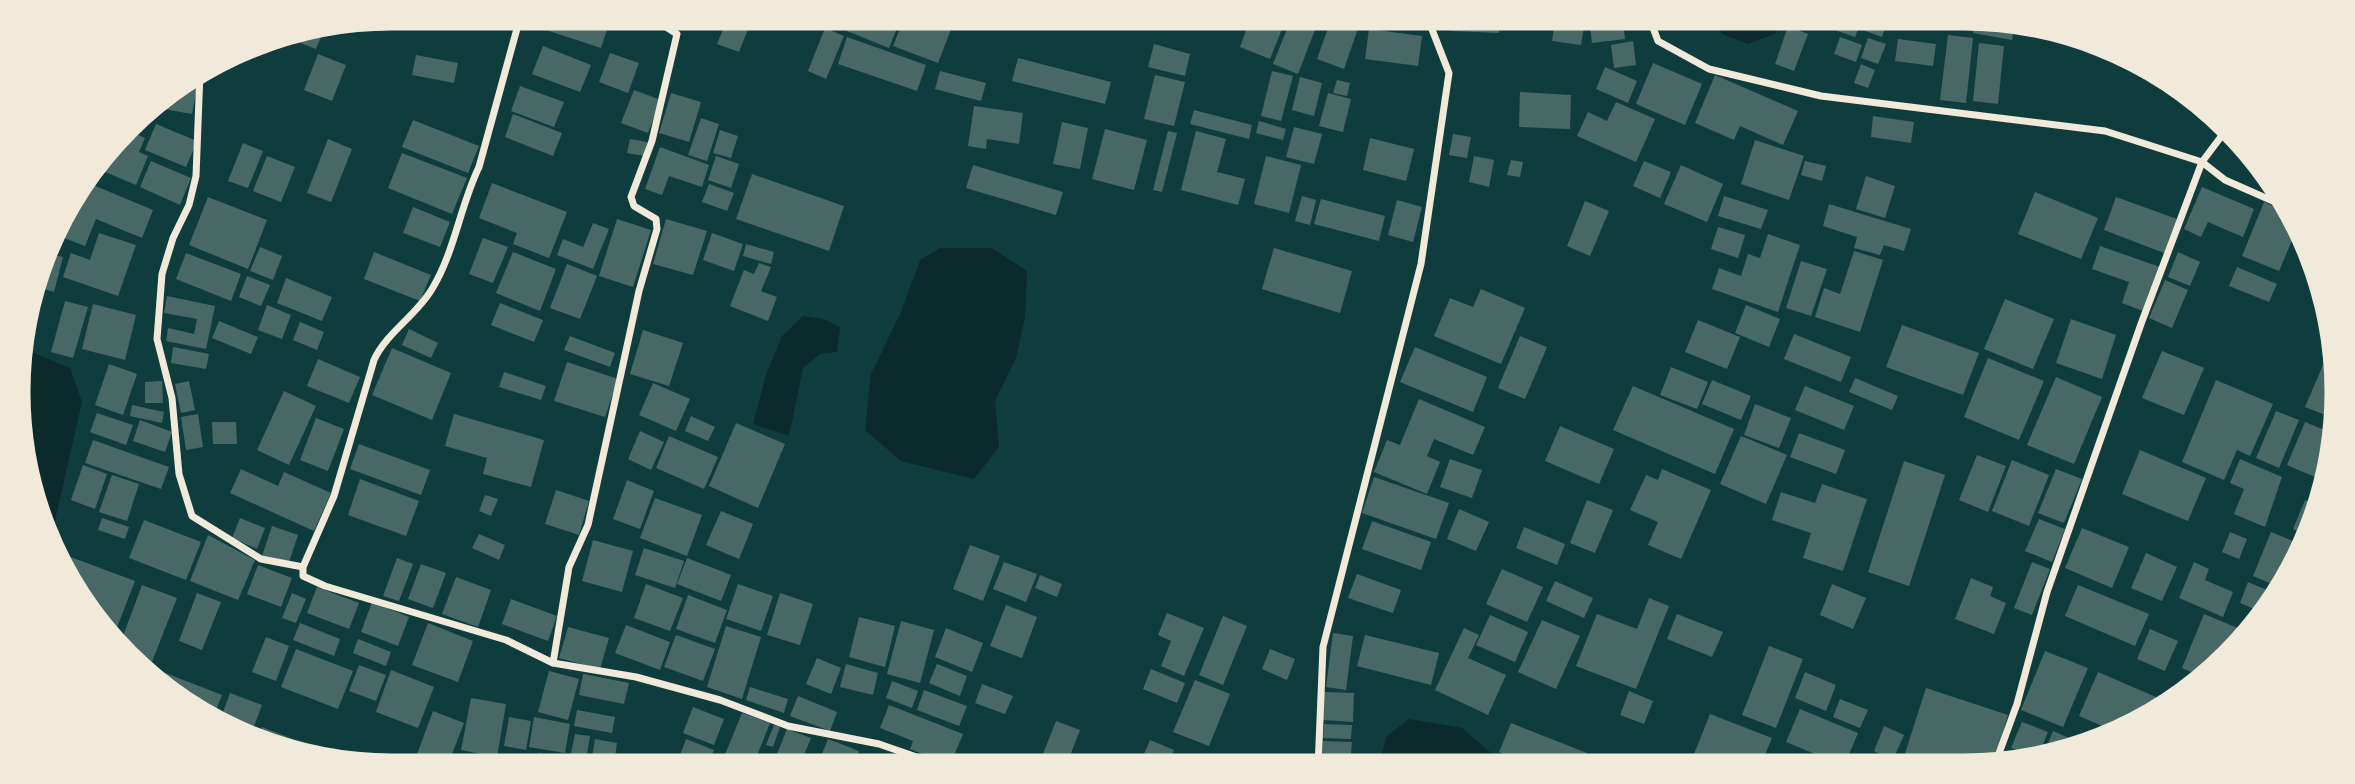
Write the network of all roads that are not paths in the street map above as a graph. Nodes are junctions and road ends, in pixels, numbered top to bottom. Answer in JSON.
{"nodes":[{"id":1,"x":518,"y":26,"type":"edge"},
{"id":2,"x":666,"y":26,"type":"edge"},
{"id":3,"x":1431,"y":26,"type":"edge"},
{"id":4,"x":1652,"y":26,"type":"edge"},
{"id":5,"x":200,"y":81,"type":"edge"},
{"id":6,"x":2223,"y":134,"type":"edge"},
{"id":7,"x":2202,"y":162,"type":"junction"},
{"id":8,"x":2276,"y":202,"type":"edge"},
{"id":9,"x":303,"y":567,"type":"junction"},
{"id":10,"x":553,"y":663,"type":"junction"},
{"id":11,"x":1998,"y":756,"type":"edge"},
{"id":12,"x":919,"y":758,"type":"edge"},
{"id":13,"x":1318,"y":758,"type":"edge"}],
"edges":[{"from":1,"to":9,"type":"street"},
{"from":2,"to":10,"type":"street"},
{"from":3,"to":13,"type":"street"},
{"from":4,"to":7,"type":"street"},
{"from":5,"to":9,"type":"street"},
{"from":6,"to":7,"type":"street"},
{"from":7,"to":8,"type":"street"},
{"from":7,"to":11,"type":"street"},
{"from":9,"to":10,"type":"street"},
{"from":10,"to":12,"type":"street"}]}
